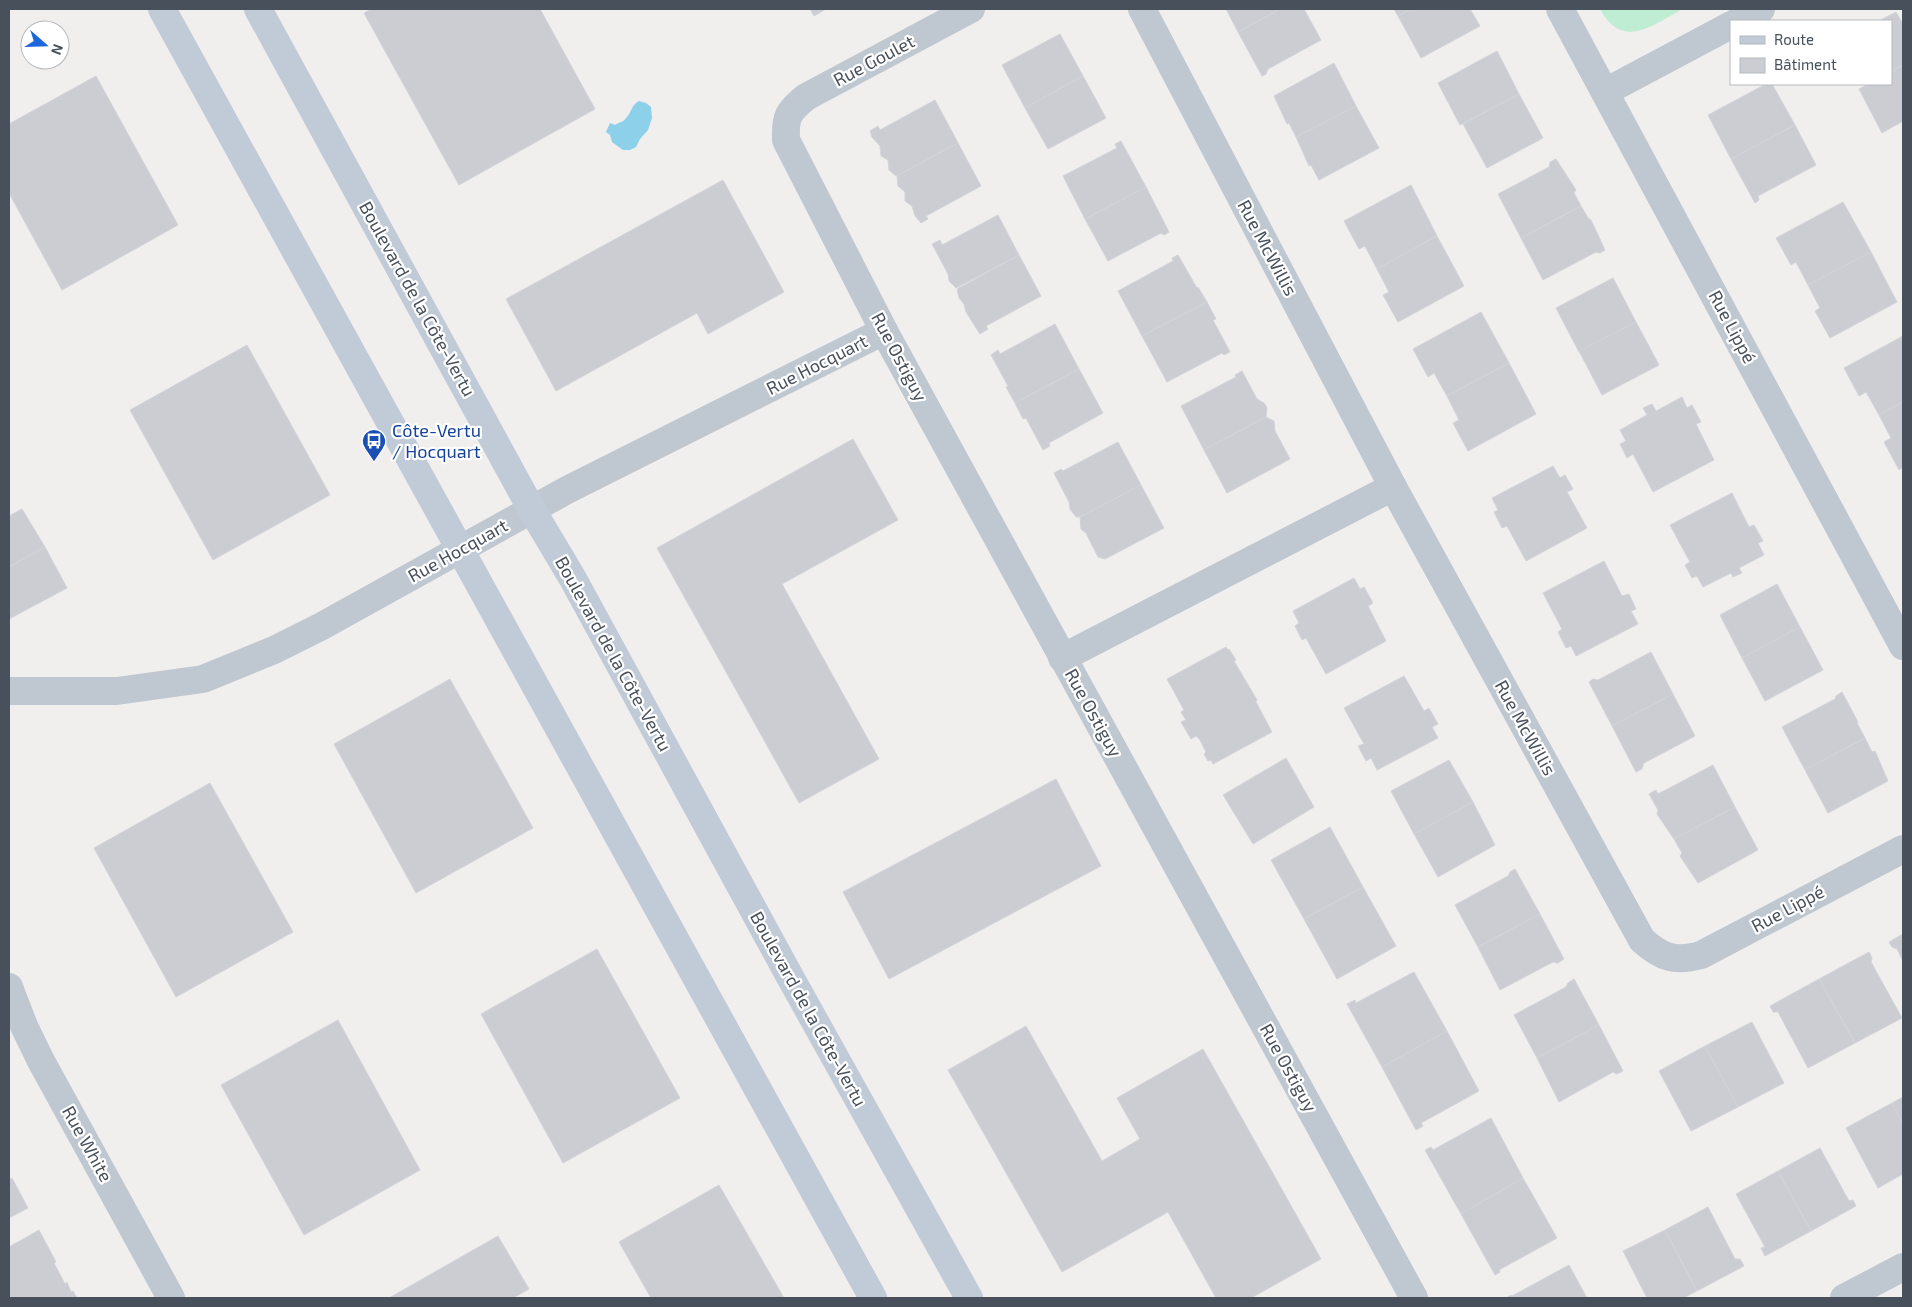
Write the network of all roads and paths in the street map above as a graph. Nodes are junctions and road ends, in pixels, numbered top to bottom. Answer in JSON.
{"nodes":[{"id":1,"x":162,"y":9,"type":"edge"},
{"id":2,"x":258,"y":9,"type":"edge"},
{"id":3,"x":971,"y":9,"type":"edge"},
{"id":4,"x":1142,"y":9,"type":"edge"},
{"id":5,"x":1560,"y":9,"type":"edge"},
{"id":6,"x":1761,"y":9,"type":"edge"},
{"id":7,"x":1740,"y":20,"type":"edge"},
{"id":8,"x":1730,"y":26,"type":"edge"},
{"id":9,"x":1605,"y":92,"type":"junction"},
{"id":10,"x":785,"y":123,"type":"joint"},
{"id":11,"x":884,"y":331,"type":"junction"},
{"id":12,"x":1393,"y":486,"type":"junction"},
{"id":13,"x":532,"y":510,"type":"junction"},
{"id":14,"x":460,"y":549,"type":"junction"},
{"id":15,"x":1903,"y":646,"type":"edge"},
{"id":16,"x":1062,"y":658,"type":"junction"},
{"id":17,"x":9,"y":691,"type":"edge"},
{"id":18,"x":1903,"y":849,"type":"edge"},
{"id":19,"x":1670,"y":957,"type":"joint"},
{"id":20,"x":9,"y":987,"type":"edge"},
{"id":21,"x":1903,"y":1267,"type":"edge"},
{"id":22,"x":1408,"y":1296,"type":"edge"},
{"id":23,"x":170,"y":1298,"type":"edge"},
{"id":24,"x":873,"y":1298,"type":"edge"},
{"id":25,"x":969,"y":1298,"type":"edge"},
{"id":26,"x":1844,"y":1298,"type":"edge"}],
"edges":[{"from":1,"to":14,"type":"main road"},
{"from":2,"to":13,"type":"main road","name":"Boulevard de la Côte-Vertu"},
{"from":3,"to":10,"type":"street","name":"Rue Goulet"},
{"from":4,"to":12,"type":"street","name":"Rue McWillis"},
{"from":5,"to":9,"type":"street","name":"Rue Lippé"},
{"from":6,"to":7,"type":"street"},
{"from":8,"to":9,"type":"street"},
{"from":9,"to":15,"type":"street","name":"Rue Lippé"},
{"from":10,"to":11,"type":"street","name":"Rue Ostiguy"},
{"from":11,"to":13,"type":"street","name":"Rue Hocquart"},
{"from":11,"to":16,"type":"street","name":"Rue Ostiguy"},
{"from":12,"to":16,"type":"street"},
{"from":12,"to":19,"type":"street","name":"Rue McWillis"},
{"from":13,"to":14,"type":"street","name":"Rue Hocquart"},
{"from":13,"to":25,"type":"main road","name":"Boulevard de la Côte-Vertu"},
{"from":14,"to":17,"type":"street","name":"Rue Hocquart"},
{"from":14,"to":24,"type":"main road"},
{"from":16,"to":22,"type":"street","name":"Rue Ostiguy"},
{"from":18,"to":19,"type":"street","name":"Rue Lippé"},
{"from":20,"to":23,"type":"street","name":"Rue White"},
{"from":21,"to":26,"type":"street"}]}
